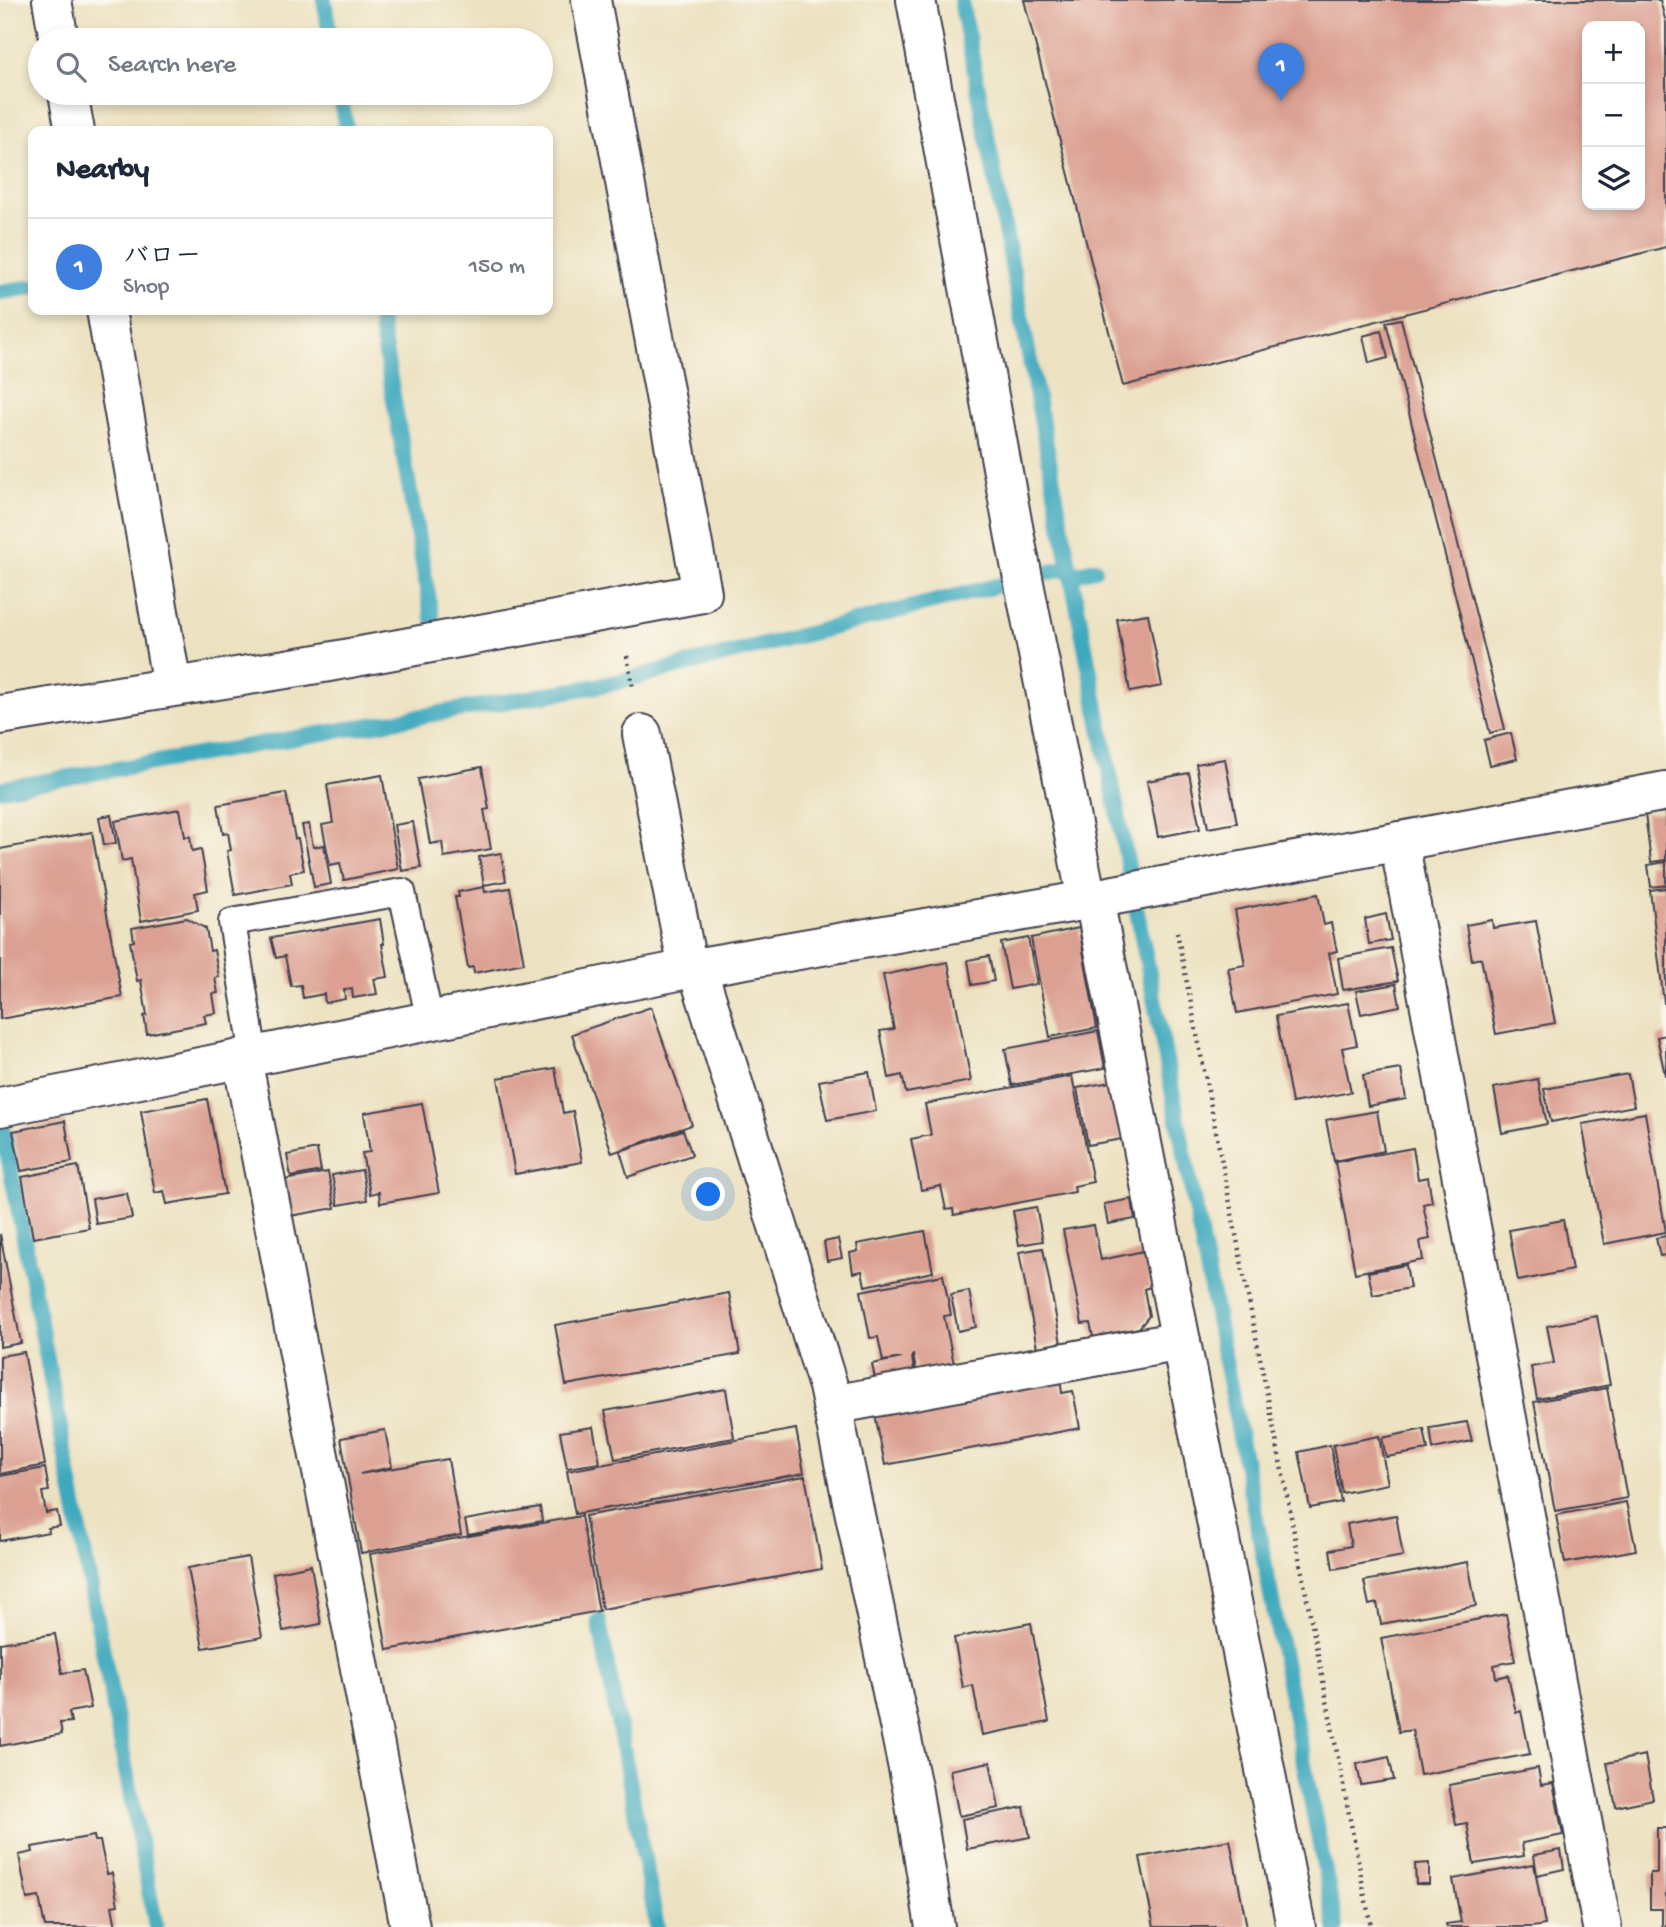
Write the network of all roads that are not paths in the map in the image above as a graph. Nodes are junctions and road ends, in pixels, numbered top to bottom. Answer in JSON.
{"nodes":[{"id":1,"x":52,"y":0,"type":"edge"},
{"id":2,"x":591,"y":0,"type":"edge"},
{"id":3,"x":916,"y":0,"type":"edge"},
{"id":4,"x":57,"y":28,"type":"edge"},
{"id":5,"x":70,"y":105,"type":"edge"},
{"id":6,"x":74,"y":126,"type":"edge"},
{"id":7,"x":107,"y":315,"type":"edge"},
{"id":8,"x":172,"y":686,"type":"junction"},
{"id":9,"x":0,"y":715,"type":"edge"},
{"id":10,"x":642,"y":734,"type":"dead end"},
{"id":11,"x":1666,"y":791,"type":"edge"},
{"id":12,"x":1399,"y":842,"type":"junction"},
{"id":13,"x":1093,"y":899,"type":"junction"},
{"id":14,"x":693,"y":968,"type":"junction"},
{"id":15,"x":430,"y":1021,"type":"junction"},
{"id":16,"x":248,"y":1057,"type":"junction"},
{"id":17,"x":0,"y":1107,"type":"edge"},
{"id":18,"x":1181,"y":1341,"type":"junction"},
{"id":19,"x":832,"y":1405,"type":"junction"},
{"id":20,"x":410,"y":1927,"type":"edge"},
{"id":21,"x":935,"y":1927,"type":"edge"},
{"id":22,"x":1296,"y":1927,"type":"edge"},
{"id":23,"x":1602,"y":1927,"type":"edge"}],
"edges":[{"from":1,"to":4,"type":"street"},
{"from":2,"to":8,"type":"street"},
{"from":3,"to":13,"type":"street"},
{"from":5,"to":6,"type":"street"},
{"from":7,"to":8,"type":"street"},
{"from":8,"to":9,"type":"street"},
{"from":10,"to":14,"type":"street"},
{"from":11,"to":12,"type":"street"},
{"from":12,"to":13,"type":"street"},
{"from":12,"to":23,"type":"street"},
{"from":13,"to":14,"type":"street"},
{"from":13,"to":18,"type":"street"},
{"from":14,"to":15,"type":"street"},
{"from":14,"to":19,"type":"street"},
{"from":15,"to":16,"type":"street"},
{"from":15,"to":16,"type":"lane"},
{"from":16,"to":17,"type":"street"},
{"from":16,"to":20,"type":"street"},
{"from":18,"to":19,"type":"street"},
{"from":18,"to":22,"type":"street"},
{"from":19,"to":21,"type":"street"}]}
